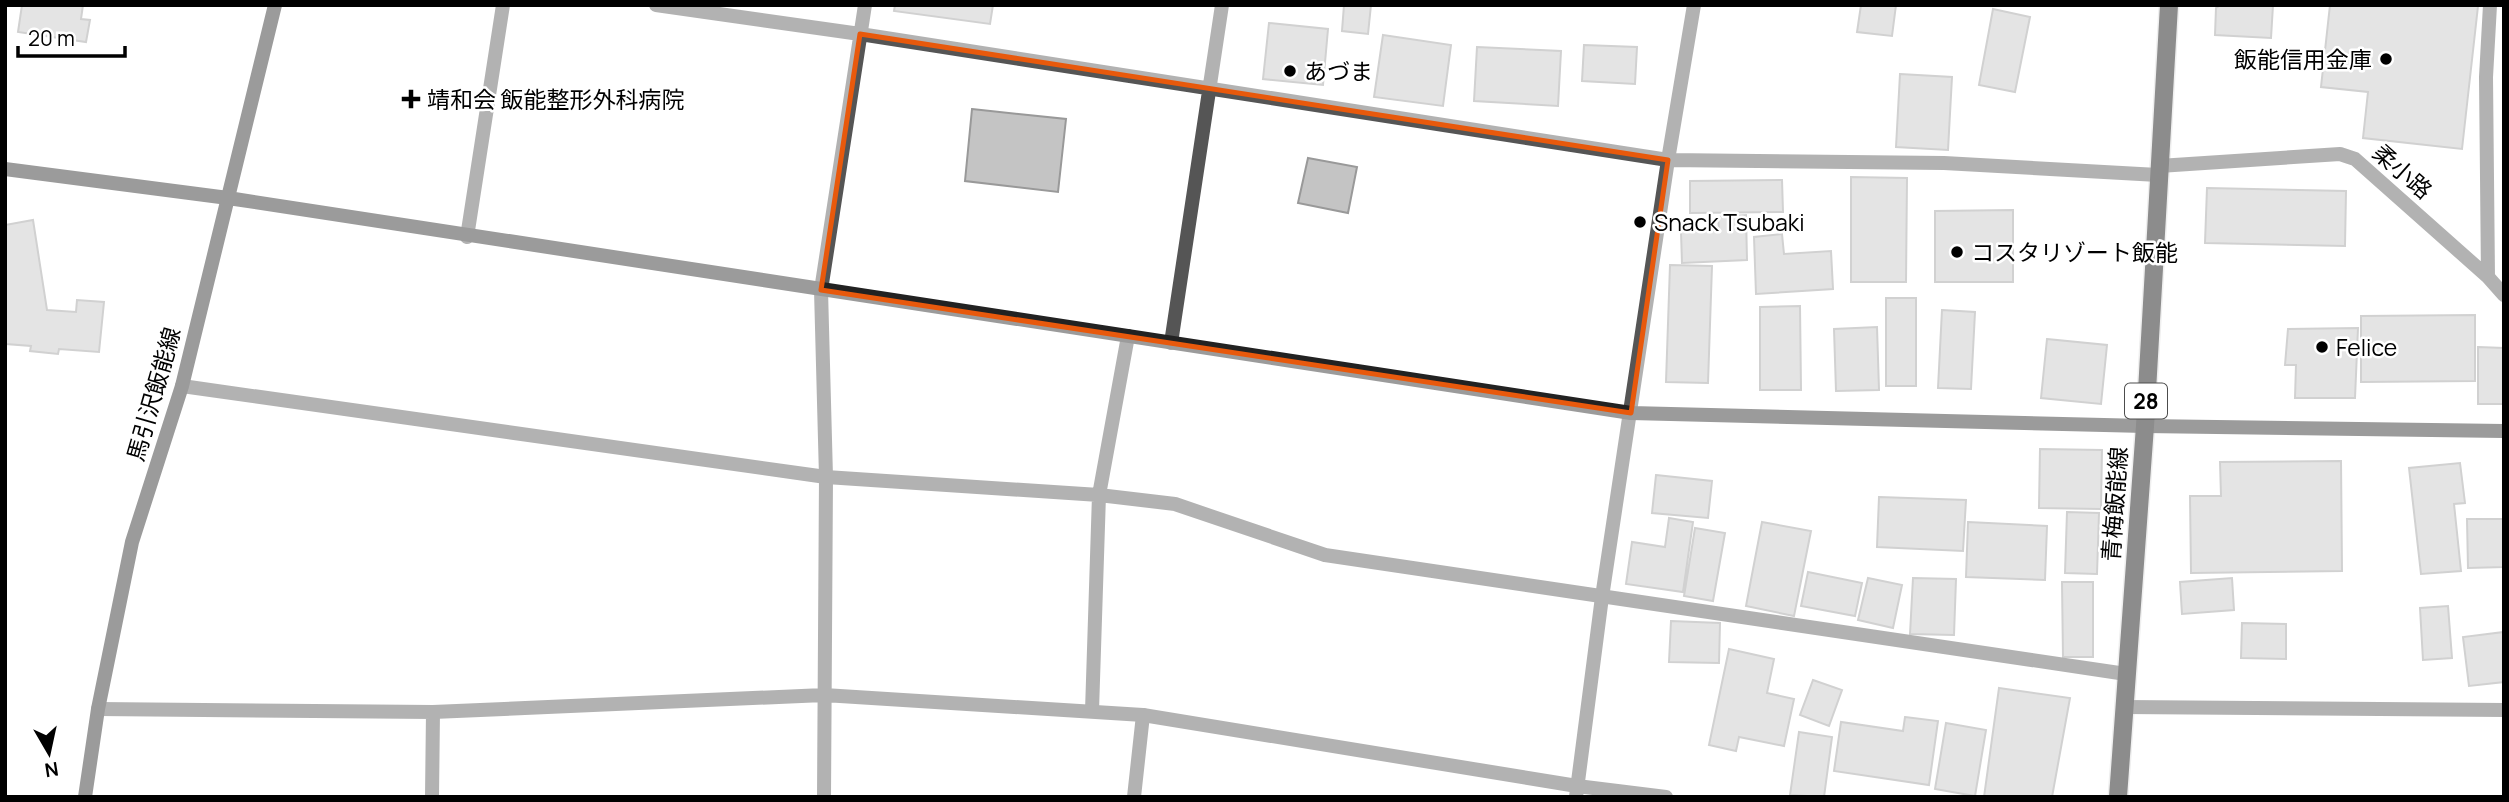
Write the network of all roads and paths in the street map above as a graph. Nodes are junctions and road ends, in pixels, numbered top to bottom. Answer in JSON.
{"nodes":[{"id":1,"x":275,"y":5,"type":"edge"},
{"id":2,"x":503,"y":5,"type":"edge"},
{"id":3,"x":656,"y":5,"type":"edge"},
{"id":4,"x":864,"y":5,"type":"edge"},
{"id":5,"x":1222,"y":5,"type":"edge"},
{"id":6,"x":1694,"y":5,"type":"edge"},
{"id":7,"x":2169,"y":5,"type":"edge"},
{"id":8,"x":2490,"y":5,"type":"edge"},
{"id":9,"x":860,"y":34,"type":"junction"},
{"id":10,"x":1209,"y":88,"type":"junction"},
{"id":11,"x":1668,"y":160,"type":"junction"},
{"id":12,"x":5,"y":169,"type":"edge"},
{"id":13,"x":2159,"y":170,"type":"junction"},
{"id":14,"x":228,"y":198,"type":"junction"},
{"id":15,"x":467,"y":237,"type":"junction"},
{"id":16,"x":2488,"y":277,"type":"junction"},
{"id":17,"x":821,"y":290,"type":"junction"},
{"id":18,"x":2504,"y":295,"type":"edge"},
{"id":19,"x":1128,"y":336,"type":"junction"},
{"id":20,"x":1171,"y":342,"type":"junction"},
{"id":21,"x":182,"y":386,"type":"junction"},
{"id":22,"x":1631,"y":413,"type":"junction"},
{"id":23,"x":2145,"y":426,"type":"junction"},
{"id":24,"x":2504,"y":431,"type":"edge"},
{"id":25,"x":826,"y":477,"type":"junction"},
{"id":26,"x":1099,"y":495,"type":"junction"},
{"id":27,"x":1602,"y":597,"type":"junction"},
{"id":28,"x":2126,"y":674,"type":"junction"},
{"id":29,"x":824,"y":695,"type":"junction"},
{"id":30,"x":2124,"y":707,"type":"junction"},
{"id":31,"x":98,"y":709,"type":"junction"},
{"id":32,"x":2504,"y":710,"type":"edge"},
{"id":33,"x":1092,"y":711,"type":"junction"},
{"id":34,"x":433,"y":712,"type":"junction"},
{"id":35,"x":1143,"y":715,"type":"junction"},
{"id":36,"x":1576,"y":791,"type":"edge"},
{"id":37,"x":86,"y":797,"type":"edge"},
{"id":38,"x":432,"y":797,"type":"edge"},
{"id":39,"x":824,"y":797,"type":"edge"},
{"id":40,"x":1133,"y":797,"type":"edge"},
{"id":41,"x":1666,"y":797,"type":"edge"},
{"id":42,"x":2118,"y":797,"type":"edge"}],
"edges":[{"from":1,"to":14,"type":"street","name":"馬引沢飯能線"},
{"from":2,"to":15,"type":"street"},
{"from":3,"to":9,"type":"street","name":"柔小路"},
{"from":4,"to":9,"type":"street"},
{"from":5,"to":10,"type":"street"},
{"from":6,"to":11,"type":"street"},
{"from":7,"to":13,"type":"main road","name":"青梅飯能線","number":"28"},
{"from":8,"to":16,"type":"street"},
{"from":9,"to":10,"type":"street","name":"柔小路"},
{"from":9,"to":17,"type":"street"},
{"from":10,"to":11,"type":"street","name":"柔小路"},
{"from":10,"to":20,"type":"street"},
{"from":11,"to":13,"type":"street","name":"柔小路"},
{"from":11,"to":22,"type":"street"},
{"from":12,"to":14,"type":"street"},
{"from":13,"to":16,"type":"street","name":"柔小路"},
{"from":13,"to":23,"type":"main road","name":"青梅飯能線","number":"28"},
{"from":14,"to":15,"type":"street"},
{"from":14,"to":21,"type":"street","name":"馬引沢飯能線"},
{"from":15,"to":17,"type":"street"},
{"from":16,"to":18,"type":"street","name":"柔小路"},
{"from":17,"to":19,"type":"street"},
{"from":17,"to":25,"type":"street"},
{"from":19,"to":20,"type":"street"},
{"from":19,"to":26,"type":"street"},
{"from":20,"to":22,"type":"street"},
{"from":21,"to":25,"type":"street"},
{"from":21,"to":31,"type":"street","name":"馬引沢飯能線"},
{"from":22,"to":23,"type":"street"},
{"from":22,"to":27,"type":"street"},
{"from":23,"to":24,"type":"street"},
{"from":23,"to":28,"type":"main road","name":"青梅飯能線","number":"28"},
{"from":25,"to":26,"type":"street"},
{"from":25,"to":29,"type":"street"},
{"from":26,"to":27,"type":"street"},
{"from":26,"to":33,"type":"street"},
{"from":27,"to":28,"type":"street"},
{"from":27,"to":36,"type":"street"},
{"from":28,"to":30,"type":"main road","name":"青梅飯能線","number":"28"},
{"from":29,"to":33,"type":"street"},
{"from":29,"to":34,"type":"street"},
{"from":29,"to":39,"type":"street"},
{"from":30,"to":32,"type":"street"},
{"from":30,"to":42,"type":"main road","name":"青梅飯能線","number":"28"},
{"from":31,"to":34,"type":"street"},
{"from":31,"to":37,"type":"street","name":"馬引沢飯能線"},
{"from":33,"to":35,"type":"street"},
{"from":34,"to":38,"type":"street"},
{"from":35,"to":36,"type":"street"},
{"from":35,"to":40,"type":"street"},
{"from":36,"to":41,"type":"street"}]}
